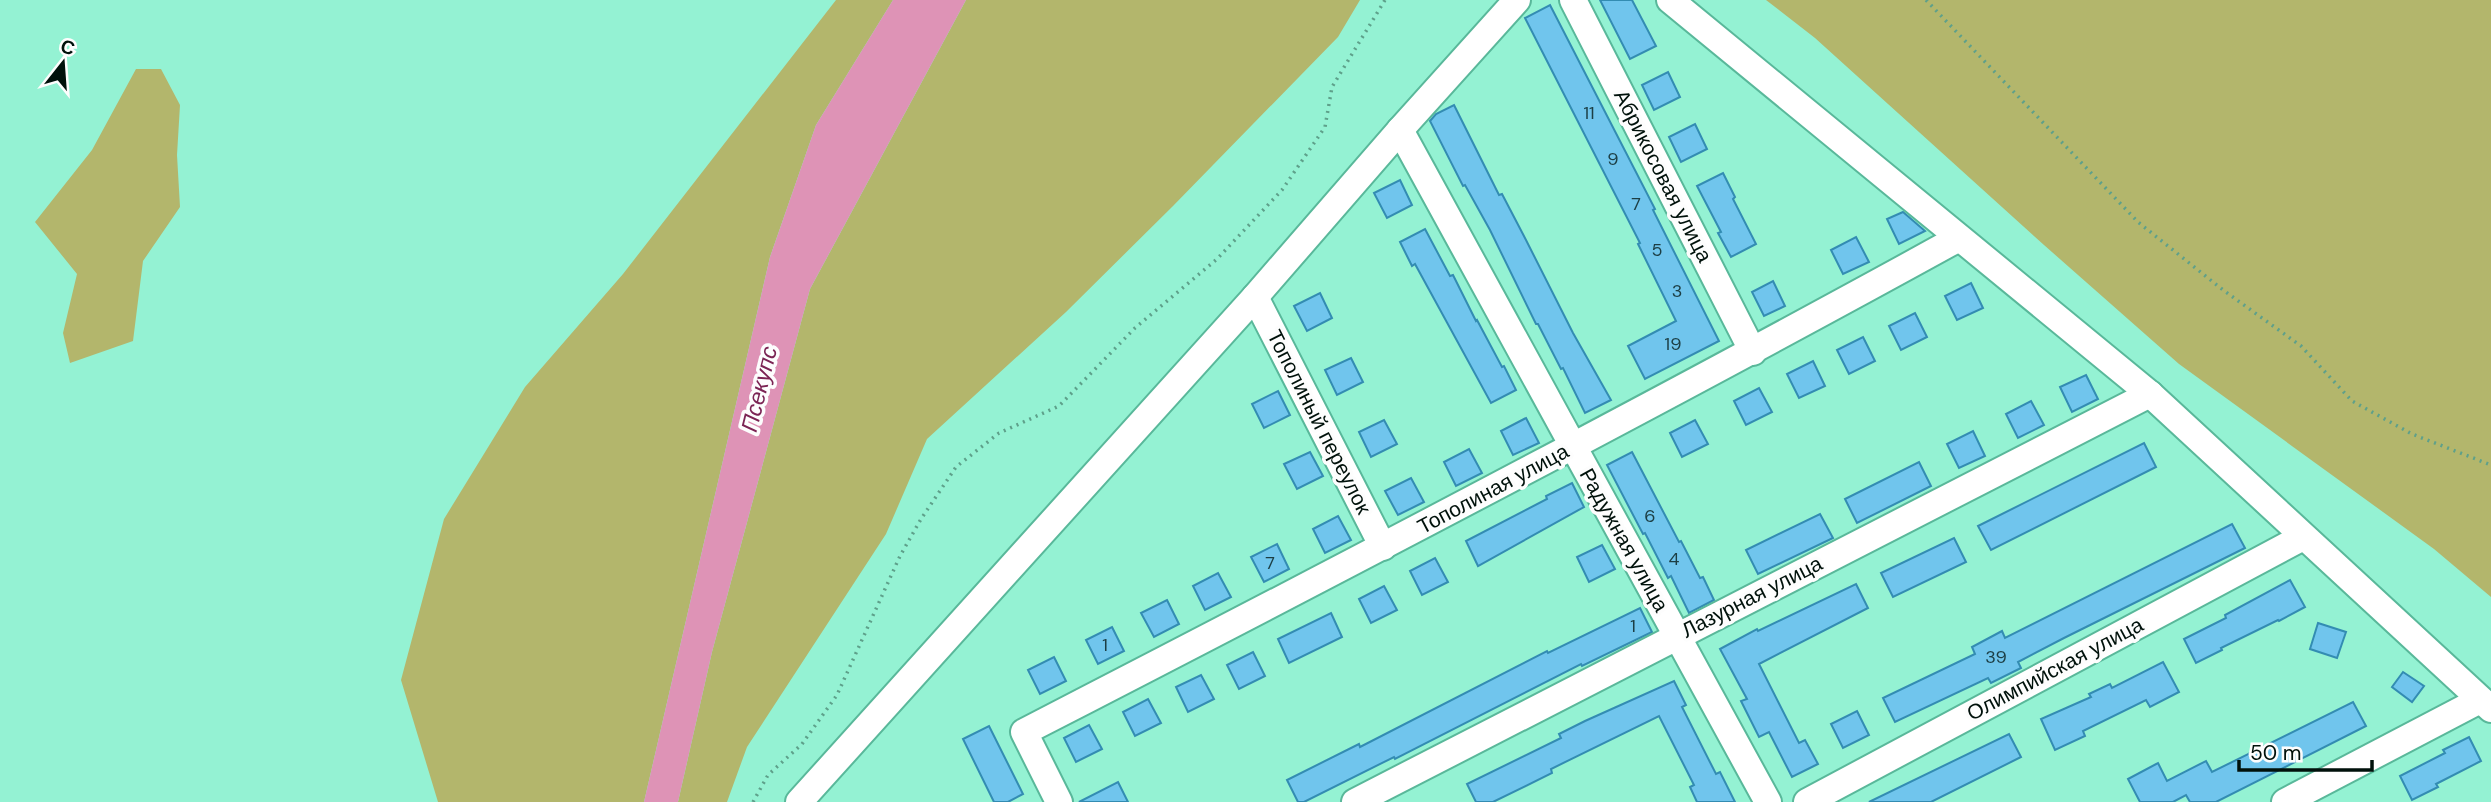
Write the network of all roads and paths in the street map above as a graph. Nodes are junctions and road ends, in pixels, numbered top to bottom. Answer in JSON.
{"nodes":[{"id":1,"x":1385,"y":0,"type":"edge"},
{"id":2,"x":1517,"y":0,"type":"edge"},
{"id":3,"x":1573,"y":0,"type":"edge"},
{"id":4,"x":1670,"y":0,"type":"edge"},
{"id":5,"x":1926,"y":0,"type":"edge"},
{"id":6,"x":1400,"y":130,"type":"junction"},
{"id":7,"x":1959,"y":239,"type":"junction"},
{"id":8,"x":1255,"y":297,"type":"junction"},
{"id":9,"x":1753,"y":352,"type":"junction"},
{"id":10,"x":2150,"y":394,"type":"junction"},
{"id":11,"x":1573,"y":447,"type":"junction"},
{"id":12,"x":2491,"y":465,"type":"edge"},
{"id":13,"x":2302,"y":537,"type":"junction"},
{"id":14,"x":1383,"y":547,"type":"junction"},
{"id":15,"x":1676,"y":635,"type":"junction"},
{"id":16,"x":2485,"y":705,"type":"edge"},
{"id":17,"x":753,"y":802,"type":"edge"},
{"id":18,"x":799,"y":802,"type":"edge"},
{"id":19,"x":1059,"y":802,"type":"edge"},
{"id":20,"x":1355,"y":802,"type":"edge"},
{"id":21,"x":1768,"y":802,"type":"edge"},
{"id":22,"x":1807,"y":802,"type":"edge"},
{"id":23,"x":2285,"y":802,"type":"edge"}],
"edges":[{"from":1,"to":17,"type":"path"},
{"from":2,"to":6,"type":"street"},
{"from":3,"to":9,"type":"street","name":"Абрикосовая улица"},
{"from":4,"to":7,"type":"street"},
{"from":5,"to":12,"type":"path"},
{"from":6,"to":8,"type":"street"},
{"from":6,"to":11,"type":"street","name":"Радужная улица"},
{"from":7,"to":9,"type":"street","name":"Тополиная улица"},
{"from":7,"to":10,"type":"street"},
{"from":8,"to":14,"type":"street","name":"Тополиный переулок"},
{"from":8,"to":18,"type":"street"},
{"from":9,"to":11,"type":"street","name":"Тополиная улица"},
{"from":10,"to":13,"type":"street"},
{"from":10,"to":15,"type":"street","name":"Лазурная улица"},
{"from":11,"to":14,"type":"street","name":"Тополиная улица"},
{"from":11,"to":15,"type":"street","name":"Радужная улица"},
{"from":13,"to":16,"type":"street"},
{"from":13,"to":22,"type":"street","name":"Олимпийская улица"},
{"from":14,"to":19,"type":"street","name":"Тополиная улица"},
{"from":15,"to":20,"type":"street","name":"Лазурная улица"},
{"from":15,"to":21,"type":"street","name":"Радужная улица"},
{"from":16,"to":23,"type":"street"}]}
